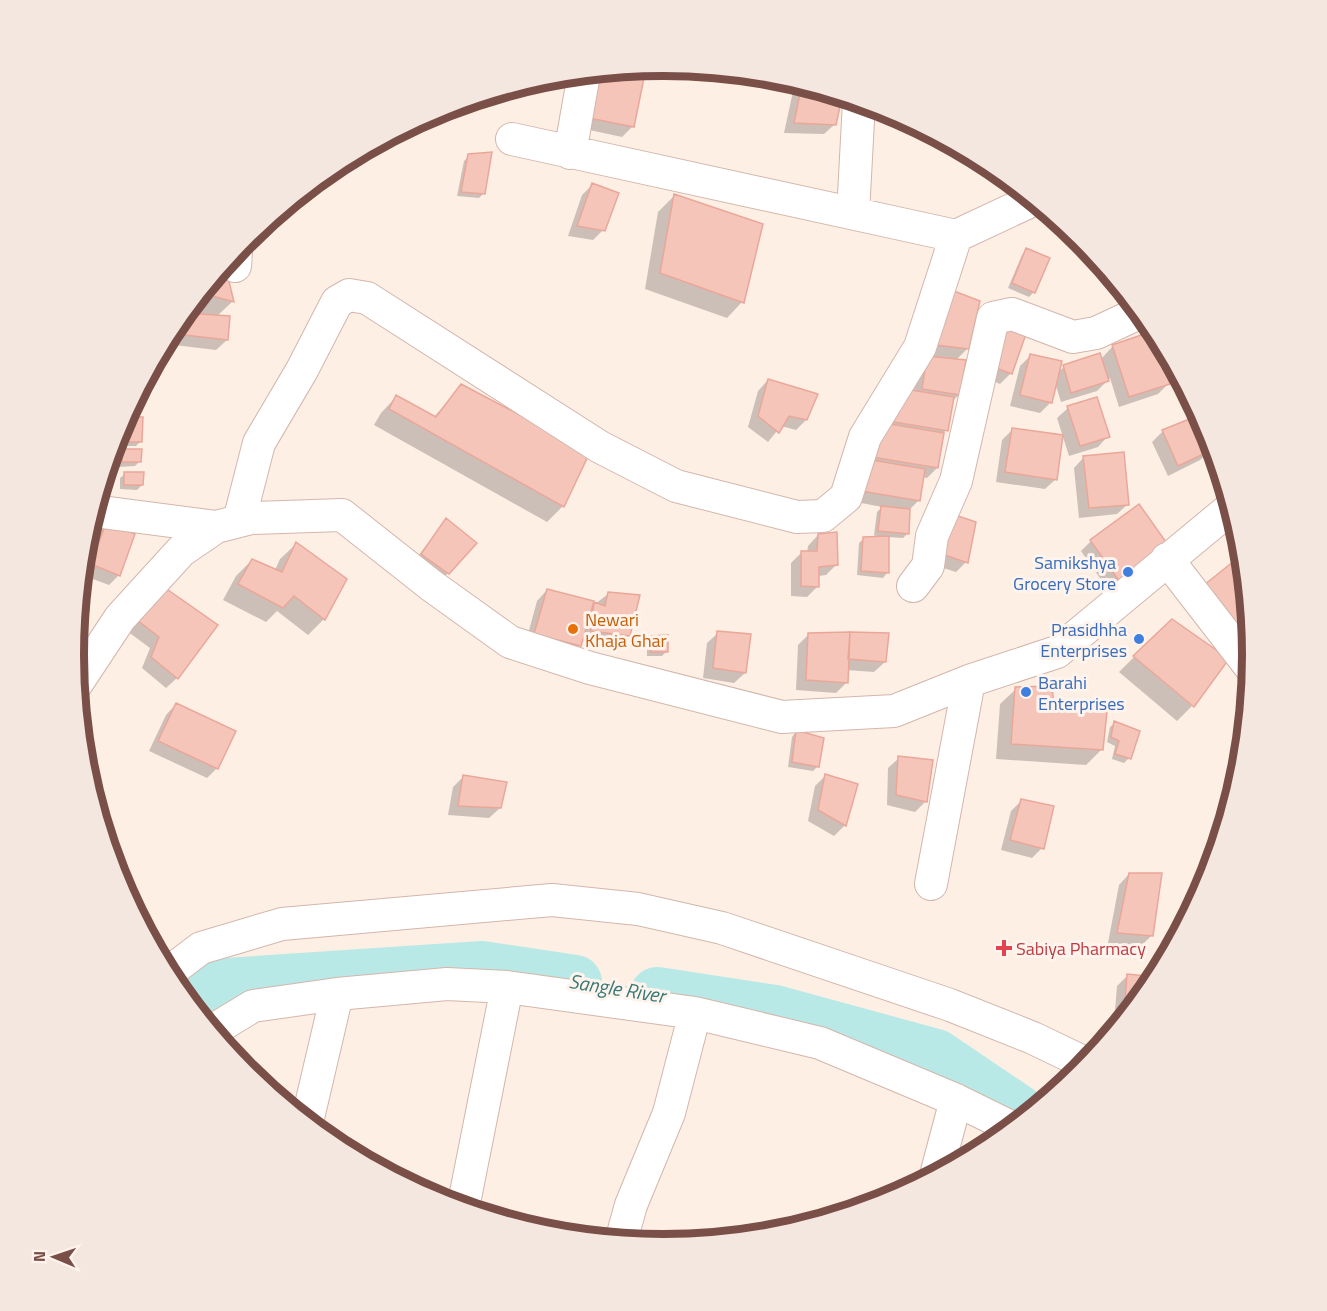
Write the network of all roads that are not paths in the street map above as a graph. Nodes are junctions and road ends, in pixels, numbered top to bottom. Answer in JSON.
{"nodes":[{"id":1,"x":583,"y":82,"type":"edge"},
{"id":2,"x":859,"y":110,"type":"edge"},
{"id":3,"x":512,"y":139,"type":"dead end"},
{"id":4,"x":570,"y":153,"type":"junction"},
{"id":5,"x":1025,"y":204,"type":"edge"},
{"id":6,"x":853,"y":213,"type":"junction"},
{"id":7,"x":956,"y":236,"type":"junction"},
{"id":8,"x":1132,"y":316,"type":"edge"},
{"id":9,"x":103,"y":512,"type":"edge"},
{"id":10,"x":1225,"y":513,"type":"edge"},
{"id":11,"x":228,"y":524,"type":"junction"},
{"id":12,"x":1167,"y":559,"type":"junction"},
{"id":13,"x":913,"y":586,"type":"dead end"},
{"id":14,"x":1242,"y":656,"type":"edge"},
{"id":15,"x":85,"y":671,"type":"edge"},
{"id":16,"x":969,"y":681,"type":"junction"},
{"id":17,"x":931,"y":884,"type":"dead end"},
{"id":18,"x":176,"y":967,"type":"edge"},
{"id":19,"x":507,"y":987,"type":"junction"},
{"id":20,"x":337,"y":994,"type":"junction"},
{"id":21,"x":695,"y":1013,"type":"junction"},
{"id":22,"x":219,"y":1027,"type":"edge"},
{"id":23,"x":1078,"y":1059,"type":"edge"},
{"id":24,"x":956,"y":1100,"type":"junction"},
{"id":25,"x":309,"y":1113,"type":"edge"},
{"id":26,"x":1004,"y":1124,"type":"edge"},
{"id":27,"x":939,"y":1165,"type":"edge"},
{"id":28,"x":465,"y":1199,"type":"edge"},
{"id":29,"x":623,"y":1233,"type":"edge"}],
"edges":[{"from":1,"to":4,"type":"street"},
{"from":2,"to":6,"type":"street"},
{"from":3,"to":4,"type":"street"},
{"from":4,"to":6,"type":"street"},
{"from":5,"to":7,"type":"street"},
{"from":6,"to":7,"type":"street"},
{"from":7,"to":11,"type":"street"},
{"from":8,"to":13,"type":"street"},
{"from":9,"to":11,"type":"street"},
{"from":10,"to":12,"type":"street"},
{"from":11,"to":15,"type":"street"},
{"from":11,"to":16,"type":"street"},
{"from":12,"to":14,"type":"street"},
{"from":12,"to":16,"type":"street"},
{"from":16,"to":17,"type":"street"},
{"from":18,"to":23,"type":"street"},
{"from":19,"to":20,"type":"street"},
{"from":19,"to":21,"type":"street"},
{"from":19,"to":28,"type":"street"},
{"from":20,"to":22,"type":"street"},
{"from":20,"to":25,"type":"street"},
{"from":21,"to":24,"type":"street"},
{"from":21,"to":29,"type":"street"},
{"from":24,"to":26,"type":"street"},
{"from":24,"to":27,"type":"street"}]}
